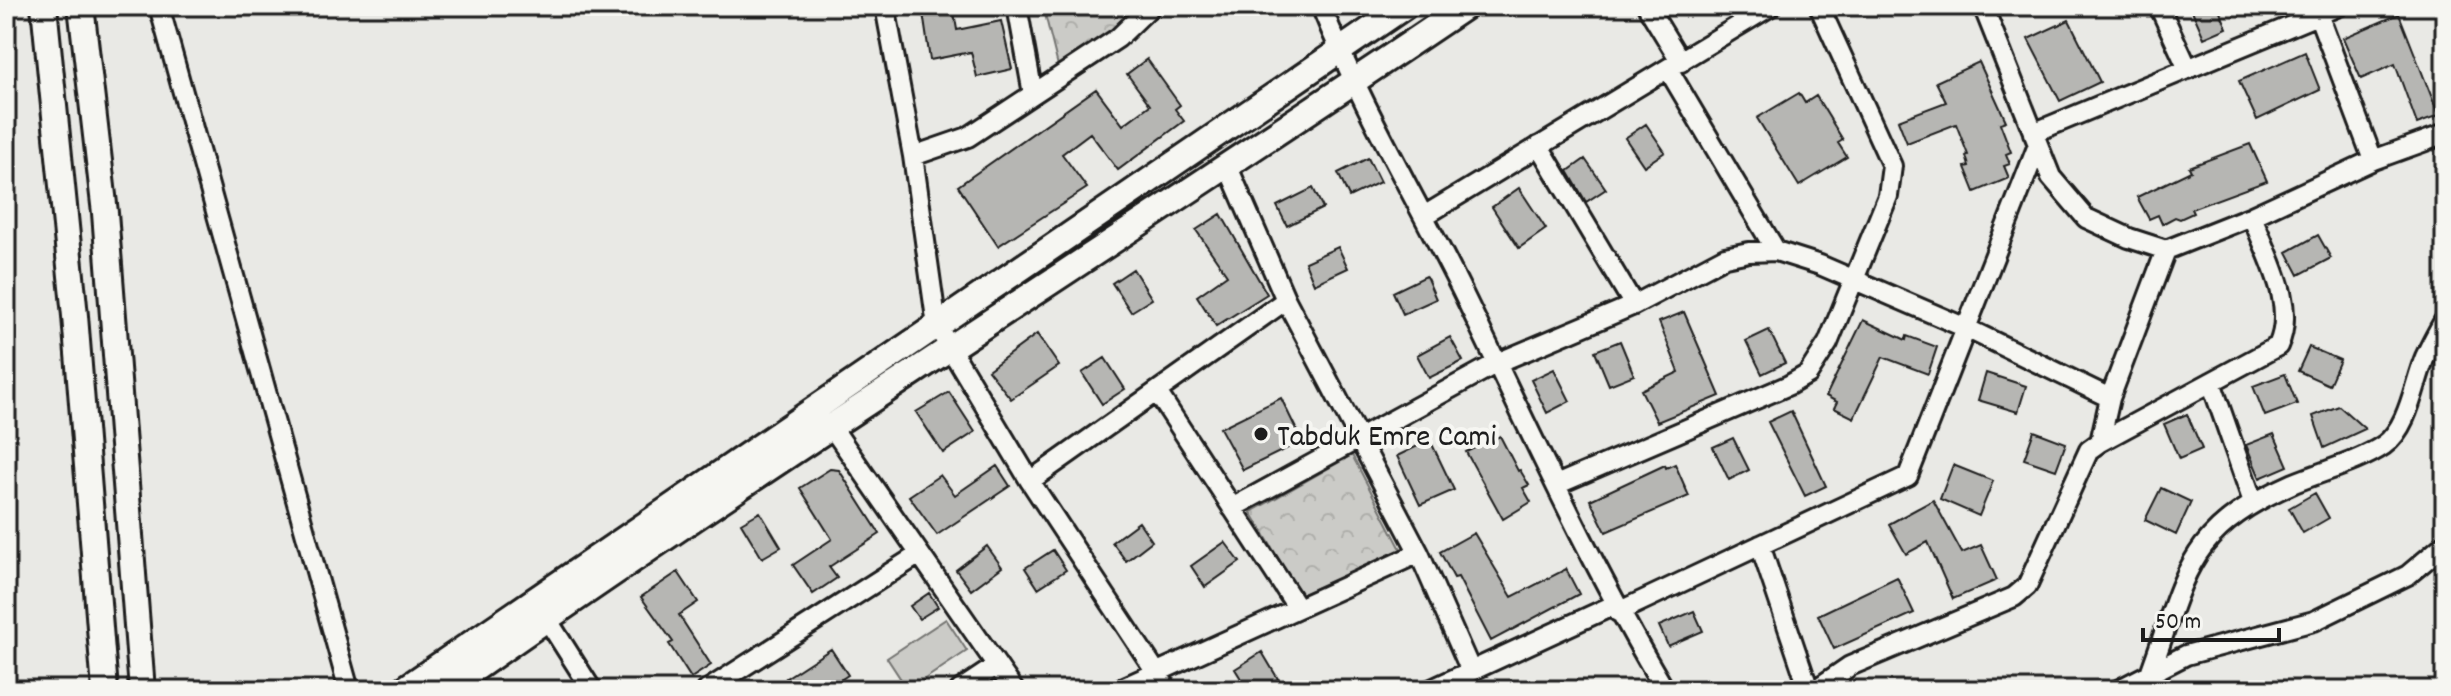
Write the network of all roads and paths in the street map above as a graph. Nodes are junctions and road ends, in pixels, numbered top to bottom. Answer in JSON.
{"nodes":[{"id":1,"x":44,"y":6,"type":"edge"},
{"id":2,"x":81,"y":6,"type":"edge"},
{"id":3,"x":159,"y":6,"type":"edge"},
{"id":4,"x":885,"y":6,"type":"edge"},
{"id":5,"x":1017,"y":6,"type":"edge"},
{"id":6,"x":1151,"y":6,"type":"edge"},
{"id":7,"x":1321,"y":6,"type":"edge"},
{"id":8,"x":1405,"y":6,"type":"edge"},
{"id":9,"x":1466,"y":6,"type":"edge"},
{"id":10,"x":1647,"y":6,"type":"edge"},
{"id":11,"x":1771,"y":6,"type":"edge"},
{"id":12,"x":1819,"y":6,"type":"edge"},
{"id":13,"x":1983,"y":6,"type":"edge"},
{"id":14,"x":2159,"y":6,"type":"edge"},
{"id":15,"x":2339,"y":6,"type":"edge"},
{"id":16,"x":2318,"y":14,"type":"junction"},
{"id":17,"x":1338,"y":49,"type":"junction"},
{"id":18,"x":1675,"y":65,"type":"junction"},
{"id":19,"x":2188,"y":69,"type":"junction"},
{"id":20,"x":1356,"y":80,"type":"junction"},
{"id":21,"x":1033,"y":94,"type":"junction"},
{"id":22,"x":2445,"y":134,"type":"edge"},
{"id":23,"x":2036,"y":139,"type":"junction"},
{"id":24,"x":1539,"y":146,"type":"junction"},
{"id":25,"x":913,"y":156,"type":"junction"},
{"id":26,"x":2373,"y":160,"type":"junction"},
{"id":27,"x":1228,"y":167,"type":"junction"},
{"id":28,"x":1424,"y":216,"type":"junction"},
{"id":29,"x":2252,"y":216,"type":"junction"},
{"id":30,"x":2166,"y":250,"type":"junction"},
{"id":31,"x":1776,"y":251,"type":"junction"},
{"id":32,"x":1852,"y":279,"type":"junction"},
{"id":33,"x":1286,"y":300,"type":"junction"},
{"id":34,"x":1634,"y":305,"type":"junction"},
{"id":35,"x":2445,"y":319,"type":"edge"},
{"id":36,"x":937,"y":326,"type":"junction"},
{"id":37,"x":1966,"y":328,"type":"junction"},
{"id":38,"x":952,"y":350,"type":"junction"},
{"id":39,"x":1497,"y":363,"type":"junction"},
{"id":40,"x":2211,"y":382,"type":"junction"},
{"id":41,"x":1157,"y":392,"type":"junction"},
{"id":42,"x":2110,"y":398,"type":"junction"},
{"id":43,"x":831,"y":426,"type":"junction"},
{"id":44,"x":1358,"y":438,"type":"junction"},
{"id":45,"x":2100,"y":442,"type":"junction"},
{"id":46,"x":1030,"y":481,"type":"junction"},
{"id":47,"x":1556,"y":485,"type":"junction"},
{"id":48,"x":2253,"y":502,"type":"junction"},
{"id":49,"x":1232,"y":508,"type":"junction"},
{"id":50,"x":2445,"y":544,"type":"edge"},
{"id":51,"x":1760,"y":545,"type":"junction"},
{"id":52,"x":1419,"y":553,"type":"junction"},
{"id":53,"x":918,"y":555,"type":"junction"},
{"id":54,"x":1297,"y":607,"type":"junction"},
{"id":55,"x":1616,"y":608,"type":"junction"},
{"id":56,"x":547,"y":619,"type":"junction"},
{"id":57,"x":996,"y":666,"type":"junction"},
{"id":58,"x":1471,"y":671,"type":"junction"},
{"id":59,"x":2150,"y":673,"type":"junction"},
{"id":60,"x":1162,"y":682,"type":"edge"},
{"id":61,"x":105,"y":690,"type":"edge"},
{"id":62,"x":142,"y":690,"type":"edge"},
{"id":63,"x":349,"y":690,"type":"edge"},
{"id":64,"x":403,"y":690,"type":"edge"},
{"id":65,"x":445,"y":690,"type":"edge"},
{"id":66,"x":592,"y":690,"type":"edge"},
{"id":67,"x":707,"y":690,"type":"edge"},
{"id":68,"x":960,"y":690,"type":"edge"},
{"id":69,"x":1014,"y":690,"type":"edge"},
{"id":70,"x":1118,"y":690,"type":"edge"},
{"id":71,"x":1430,"y":690,"type":"edge"},
{"id":72,"x":1665,"y":690,"type":"edge"},
{"id":73,"x":1809,"y":690,"type":"edge"},
{"id":74,"x":1815,"y":690,"type":"edge"},
{"id":75,"x":2118,"y":690,"type":"edge"}],
"edges":[{"from":1,"to":61,"type":"street"},
{"from":2,"to":62,"type":"street"},
{"from":3,"to":63,"type":"street"},
{"from":4,"to":25,"type":"street"},
{"from":5,"to":21,"type":"street"},
{"from":6,"to":21,"type":"street"},
{"from":7,"to":17,"type":"street"},
{"from":8,"to":17,"type":"street"},
{"from":9,"to":20,"type":"street"},
{"from":10,"to":18,"type":"street"},
{"from":11,"to":18,"type":"street"},
{"from":12,"to":32,"type":"street"},
{"from":13,"to":23,"type":"street"},
{"from":14,"to":19,"type":"street"},
{"from":15,"to":16,"type":"street"},
{"from":16,"to":19,"type":"street"},
{"from":16,"to":26,"type":"street"},
{"from":17,"to":20,"type":"street"},
{"from":17,"to":36,"type":"street"},
{"from":18,"to":24,"type":"street"},
{"from":18,"to":31,"type":"street"},
{"from":19,"to":23,"type":"street"},
{"from":20,"to":27,"type":"street"},
{"from":20,"to":28,"type":"street"},
{"from":21,"to":25,"type":"street"},
{"from":22,"to":26,"type":"street"},
{"from":23,"to":30,"type":"street"},
{"from":23,"to":37,"type":"street"},
{"from":24,"to":28,"type":"street"},
{"from":24,"to":34,"type":"street"},
{"from":25,"to":36,"type":"street"},
{"from":26,"to":29,"type":"street"},
{"from":27,"to":33,"type":"street"},
{"from":27,"to":38,"type":"street"},
{"from":28,"to":39,"type":"street"},
{"from":29,"to":30,"type":"street"},
{"from":29,"to":40,"type":"street"},
{"from":30,"to":42,"type":"street"},
{"from":31,"to":32,"type":"street"},
{"from":31,"to":34,"type":"street"},
{"from":32,"to":37,"type":"street"},
{"from":32,"to":47,"type":"street"},
{"from":33,"to":41,"type":"street"},
{"from":33,"to":44,"type":"street"},
{"from":34,"to":39,"type":"street"},
{"from":35,"to":48,"type":"street"},
{"from":36,"to":38,"type":"street"},
{"from":36,"to":64,"type":"street"},
{"from":37,"to":42,"type":"street"},
{"from":37,"to":51,"type":"street"},
{"from":38,"to":43,"type":"street"},
{"from":38,"to":46,"type":"street"},
{"from":39,"to":44,"type":"street"},
{"from":39,"to":47,"type":"street"},
{"from":40,"to":45,"type":"street"},
{"from":40,"to":48,"type":"street"},
{"from":41,"to":46,"type":"street"},
{"from":41,"to":49,"type":"street"},
{"from":42,"to":45,"type":"street"},
{"from":43,"to":53,"type":"street"},
{"from":43,"to":56,"type":"street"},
{"from":44,"to":49,"type":"street"},
{"from":44,"to":52,"type":"street"},
{"from":45,"to":74,"type":"street"},
{"from":46,"to":60,"type":"street"},
{"from":47,"to":55,"type":"street"},
{"from":48,"to":59,"type":"street"},
{"from":49,"to":54,"type":"street"},
{"from":50,"to":59,"type":"street"},
{"from":51,"to":55,"type":"street"},
{"from":51,"to":73,"type":"street"},
{"from":52,"to":54,"type":"street"},
{"from":52,"to":58,"type":"street"},
{"from":53,"to":57,"type":"street"},
{"from":53,"to":67,"type":"street"},
{"from":54,"to":60,"type":"street"},
{"from":55,"to":58,"type":"street"},
{"from":55,"to":72,"type":"street"},
{"from":56,"to":65,"type":"street"},
{"from":56,"to":66,"type":"street"},
{"from":57,"to":68,"type":"street"},
{"from":57,"to":69,"type":"street"},
{"from":58,"to":71,"type":"street"},
{"from":59,"to":75,"type":"street"},
{"from":60,"to":70,"type":"street"}]}
